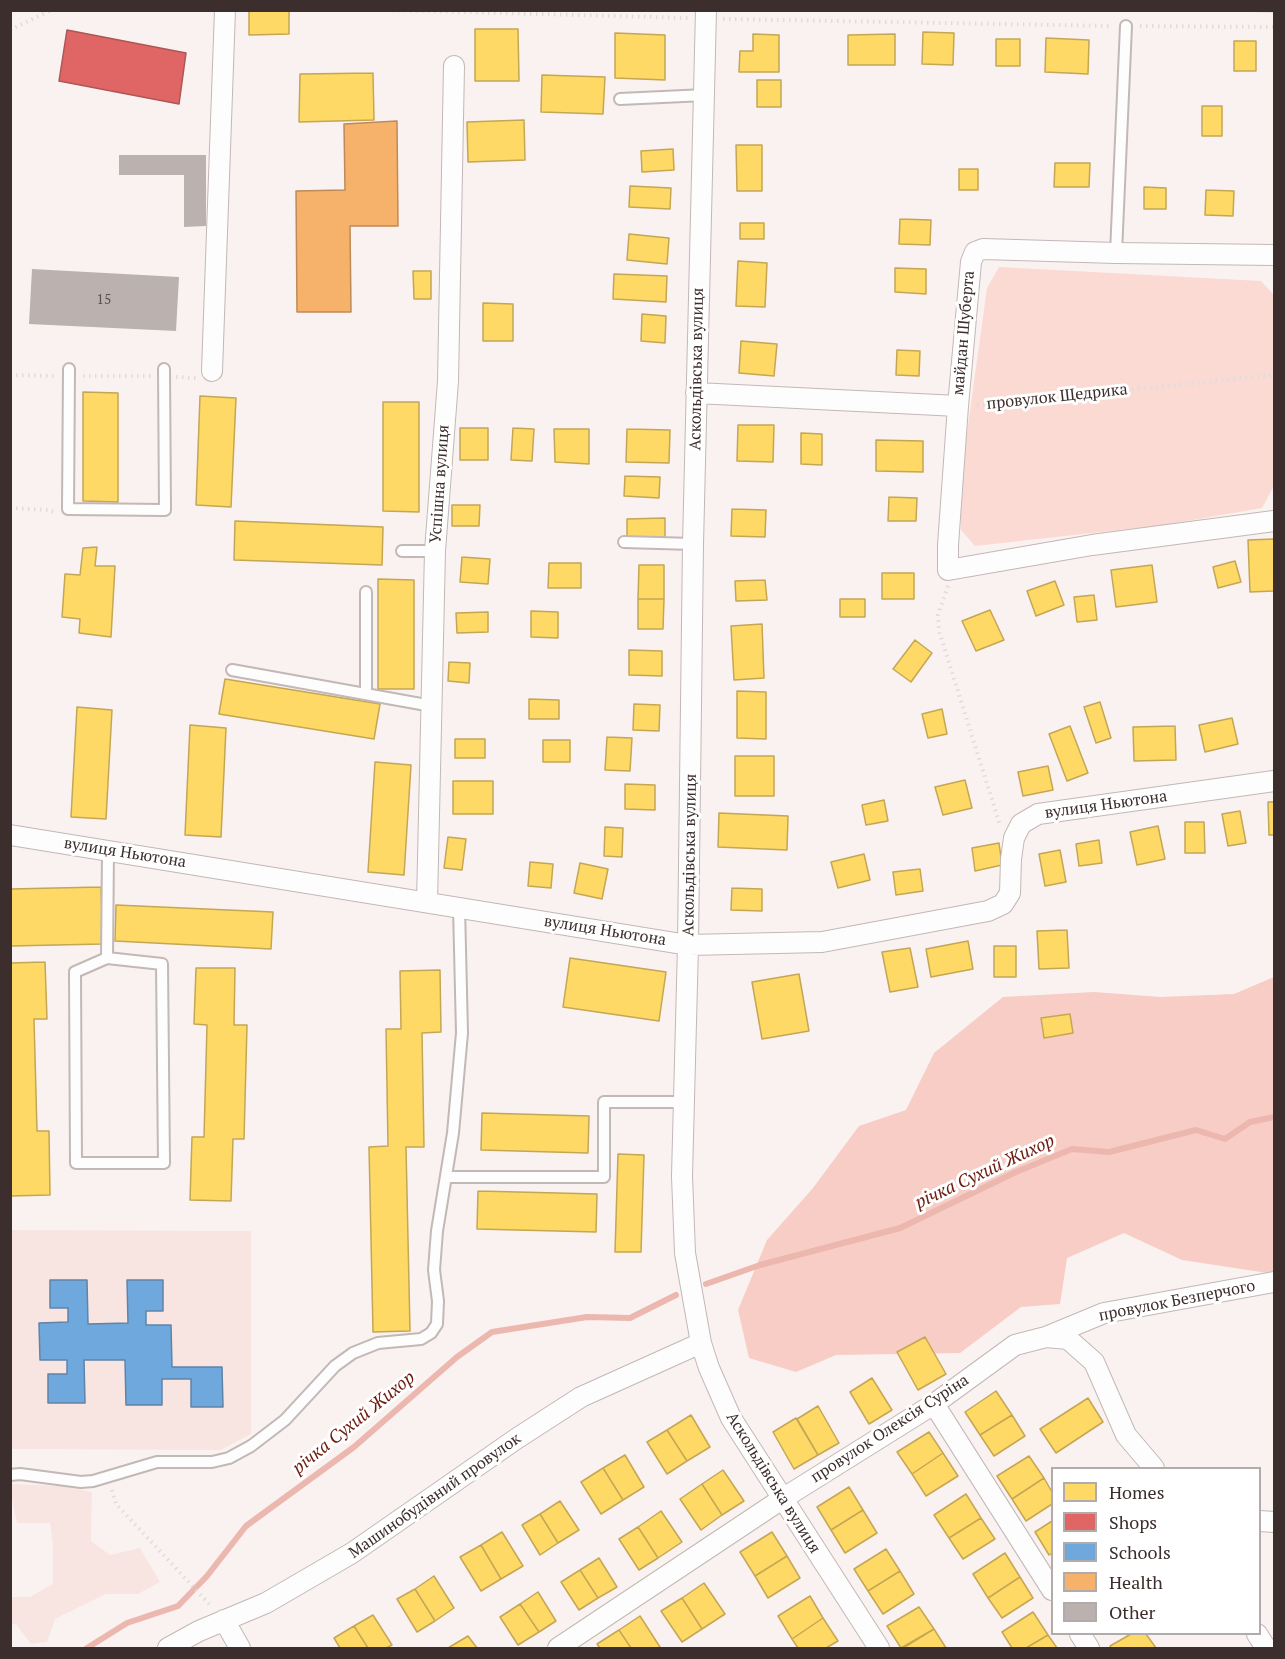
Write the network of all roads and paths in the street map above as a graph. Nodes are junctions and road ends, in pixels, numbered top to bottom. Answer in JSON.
{"nodes":[{"id":1,"x":51,"y":10,"type":"edge"},
{"id":2,"x":225,"y":10,"type":"edge"},
{"id":3,"x":386,"y":10,"type":"edge"},
{"id":4,"x":706,"y":14,"type":"edge"},
{"id":5,"x":1126,"y":26,"type":"junction"},
{"id":6,"x":1275,"y":27,"type":"edge"},
{"id":7,"x":10,"y":30,"type":"edge"},
{"id":8,"x":454,"y":66,"type":"dead end"},
{"id":9,"x":705,"y":95,"type":"junction"},
{"id":10,"x":621,"y":99,"type":"dead end"},
{"id":11,"x":1116,"y":253,"type":"junction"},
{"id":12,"x":1275,"y":255,"type":"edge"},
{"id":13,"x":212,"y":371,"type":"dead end"},
{"id":14,"x":69,"y":373,"type":"junction"},
{"id":15,"x":164,"y":373,"type":"joint"},
{"id":16,"x":10,"y":375,"type":"edge"},
{"id":17,"x":1275,"y":375,"type":"edge"},
{"id":18,"x":696,"y":393,"type":"junction"},
{"id":19,"x":958,"y":406,"type":"junction"},
{"id":20,"x":1275,"y":521,"type":"edge"},
{"id":21,"x":624,"y":542,"type":"dead end"},
{"id":22,"x":693,"y":543,"type":"junction"},
{"id":23,"x":402,"y":551,"type":"dead end"},
{"id":24,"x":435,"y":551,"type":"junction"},
{"id":25,"x":948,"y":570,"type":"junction"},
{"id":26,"x":366,"y":592,"type":"dead end"},
{"id":27,"x":232,"y":670,"type":"dead end"},
{"id":28,"x":366,"y":694,"type":"junction"},
{"id":29,"x":432,"y":706,"type":"junction"},
{"id":30,"x":1275,"y":781,"type":"edge"},
{"id":31,"x":10,"y":835,"type":"edge"},
{"id":32,"x":108,"y":851,"type":"junction"},
{"id":33,"x":1011,"y":859,"type":"junction"},
{"id":34,"x":428,"y":902,"type":"junction"},
{"id":35,"x":459,"y":907,"type":"junction"},
{"id":36,"x":688,"y":945,"type":"junction"},
{"id":37,"x":107,"y":958,"type":"junction"},
{"id":38,"x":683,"y":1102,"type":"junction"},
{"id":39,"x":446,"y":1177,"type":"junction"},
{"id":40,"x":1275,"y":1282,"type":"edge"},
{"id":41,"x":1046,"y":1336,"type":"junction"},
{"id":42,"x":701,"y":1343,"type":"junction"},
{"id":43,"x":934,"y":1404,"type":"junction"},
{"id":44,"x":1153,"y":1467,"type":"edge"},
{"id":45,"x":10,"y":1475,"type":"edge"},
{"id":46,"x":107,"y":1476,"type":"junction"},
{"id":47,"x":782,"y":1499,"type":"junction"},
{"id":48,"x":1051,"y":1587,"type":"edge"},
{"id":49,"x":204,"y":1598,"type":"dead end"},
{"id":50,"x":224,"y":1620,"type":"junction"},
{"id":51,"x":1081,"y":1635,"type":"edge"},
{"id":52,"x":1258,"y":1635,"type":"edge"},
{"id":53,"x":870,"y":1646,"type":"edge"},
{"id":54,"x":168,"y":1648,"type":"edge"},
{"id":55,"x":240,"y":1648,"type":"edge"},
{"id":56,"x":558,"y":1648,"type":"edge"},
{"id":57,"x":1089,"y":1648,"type":"edge"},
{"id":58,"x":1266,"y":1648,"type":"edge"}],
"edges":[{"from":1,"to":7,"type":"path"},
{"from":2,"to":13,"type":"street"},
{"from":3,"to":4,"type":"path"},
{"from":4,"to":5,"type":"path"},
{"from":4,"to":9,"type":"street","name":"Аскольдівська вулиця"},
{"from":5,"to":6,"type":"path"},
{"from":5,"to":11,"type":"lane"},
{"from":8,"to":24,"type":"street","name":"Успішна вулиця"},
{"from":9,"to":10,"type":"lane"},
{"from":9,"to":18,"type":"street","name":"Аскольдівська вулиця"},
{"from":11,"to":12,"type":"street","name":"майдан Шуберта"},
{"from":11,"to":19,"type":"street","name":"майдан Шуберта"},
{"from":14,"to":15,"type":"path"},
{"from":14,"to":15,"type":"lane"},
{"from":14,"to":16,"type":"path"},
{"from":17,"to":19,"type":"path","name":"провулок Щедрика"},
{"from":18,"to":19,"type":"street"},
{"from":18,"to":22,"type":"street","name":"Аскольдівська вулиця"},
{"from":19,"to":25,"type":"street","name":"майдан Шуберта"},
{"from":20,"to":25,"type":"street"},
{"from":21,"to":22,"type":"lane"},
{"from":22,"to":36,"type":"street","name":"Аскольдівська вулиця"},
{"from":23,"to":24,"type":"lane"},
{"from":24,"to":29,"type":"street","name":"Успішна вулиця"},
{"from":25,"to":33,"type":"path"},
{"from":26,"to":28,"type":"lane"},
{"from":27,"to":28,"type":"lane"},
{"from":28,"to":29,"type":"lane"},
{"from":29,"to":34,"type":"street","name":"Успішна вулиця"},
{"from":30,"to":33,"type":"street","name":"вулиця Ньютона"},
{"from":31,"to":32,"type":"street","name":"вулиця Ньютона"},
{"from":32,"to":34,"type":"street","name":"вулиця Ньютона"},
{"from":32,"to":37,"type":"lane"},
{"from":33,"to":36,"type":"street","name":"вулиця Ньютона"},
{"from":34,"to":35,"type":"street","name":"вулиця Ньютона"},
{"from":35,"to":36,"type":"street","name":"вулиця Ньютона"},
{"from":35,"to":39,"type":"lane"},
{"from":36,"to":38,"type":"street","name":"Аскольдівська вулиця"},
{"from":37,"to":37,"type":"lane"},
{"from":38,"to":39,"type":"lane"},
{"from":38,"to":42,"type":"street","name":"Аскольдівська вулиця"},
{"from":39,"to":46,"type":"lane"},
{"from":40,"to":41,"type":"street","name":"провулок Безперчого"},
{"from":41,"to":43,"type":"street","name":"провулок Олексія Суріна"},
{"from":41,"to":44,"type":"street"},
{"from":42,"to":47,"type":"street","name":"Аскольдівська вулиця"},
{"from":42,"to":50,"type":"street","name":"Машинобудівний провулок"},
{"from":43,"to":47,"type":"street","name":"провулок Олексія Суріна"},
{"from":43,"to":48,"type":"street"},
{"from":45,"to":46,"type":"lane"},
{"from":46,"to":49,"type":"path"},
{"from":47,"to":53,"type":"street","name":"Аскольдівська вулиця"},
{"from":47,"to":56,"type":"street","name":"провулок Олексія Суріна"},
{"from":50,"to":54,"type":"street","name":"Машинобудівний провулок"},
{"from":50,"to":55,"type":"street"},
{"from":51,"to":57,"type":"street"},
{"from":52,"to":58,"type":"street"}]}
